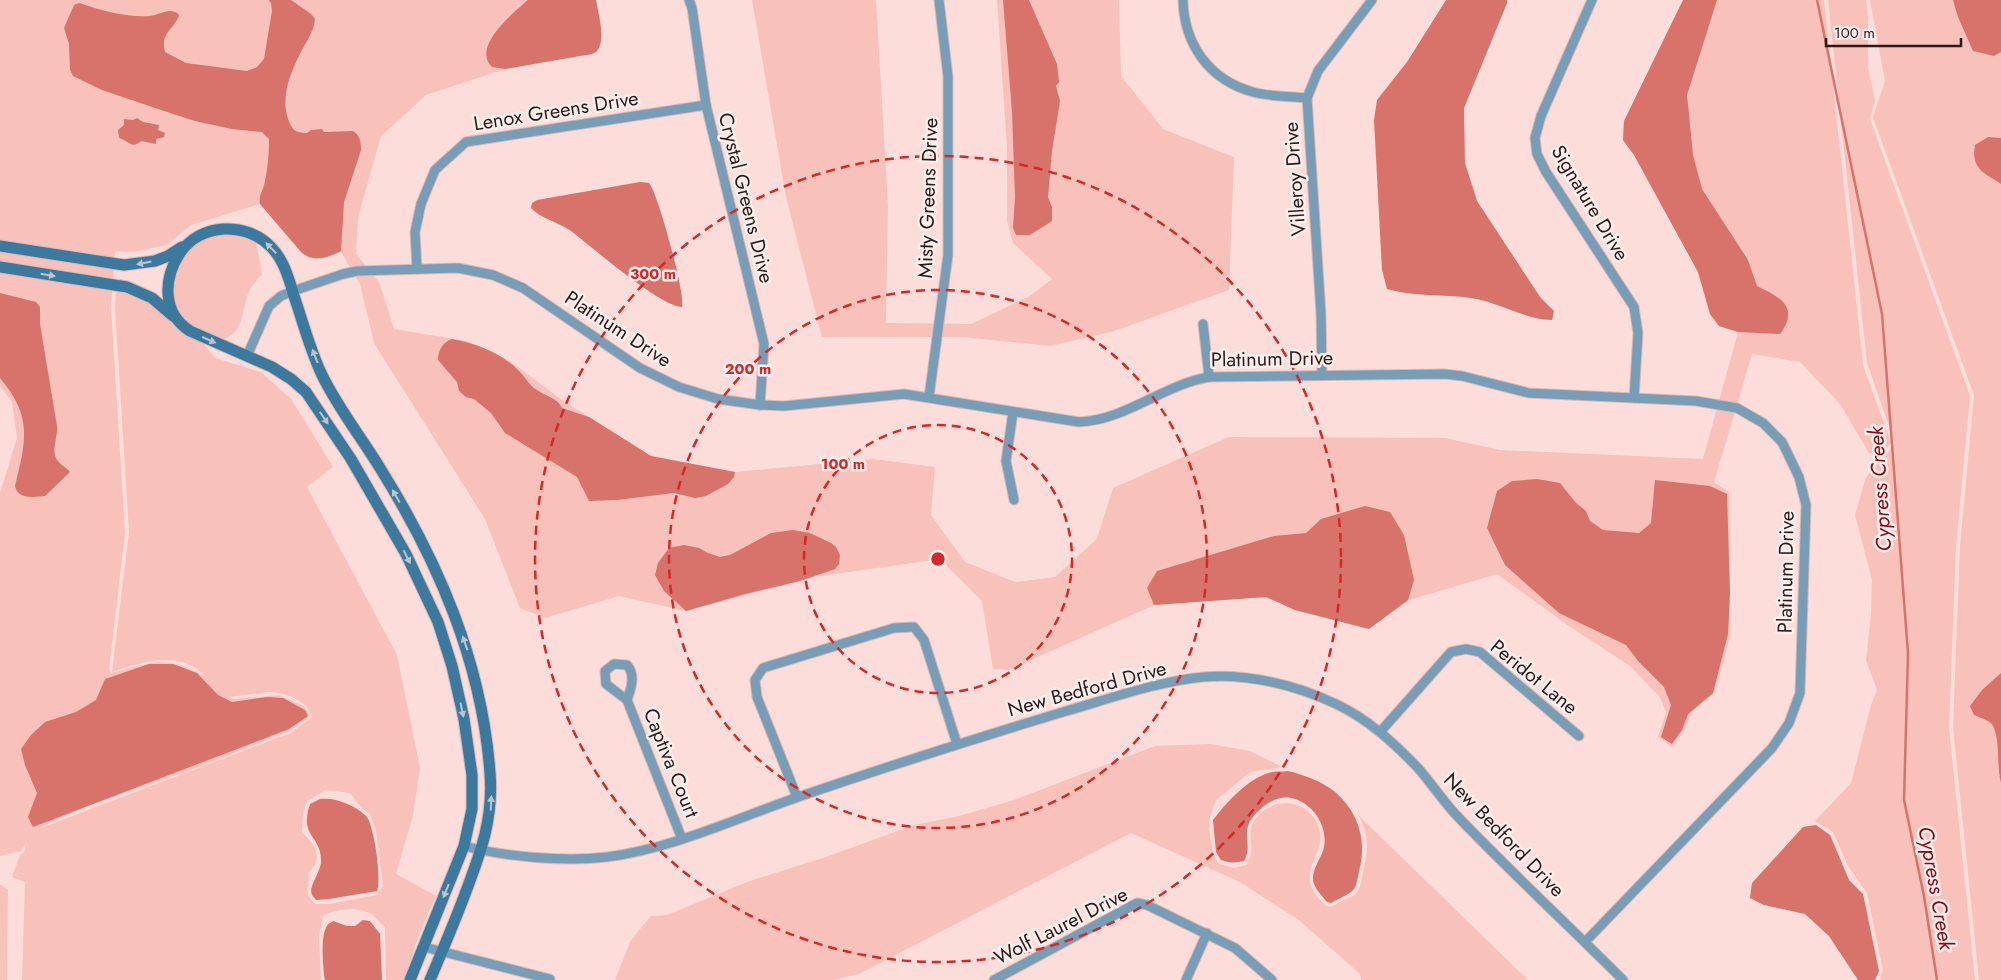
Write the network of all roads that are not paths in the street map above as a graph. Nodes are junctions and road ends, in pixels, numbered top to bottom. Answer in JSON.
{"nodes":[{"id":1,"x":689,"y":0,"type":"edge"},
{"id":2,"x":939,"y":0,"type":"edge"},
{"id":3,"x":1182,"y":0,"type":"edge"},
{"id":4,"x":1372,"y":0,"type":"edge"},
{"id":5,"x":1592,"y":0,"type":"edge"},
{"id":6,"x":1307,"y":98,"type":"junction"},
{"id":7,"x":706,"y":105,"type":"junction"},
{"id":8,"x":188,"y":243,"type":"junction"},
{"id":9,"x":0,"y":246,"type":"edge"},
{"id":10,"x":0,"y":267,"type":"edge"},
{"id":11,"x":417,"y":269,"type":"junction"},
{"id":12,"x":293,"y":291,"type":"junction"},
{"id":13,"x":179,"y":323,"type":"junction"},
{"id":14,"x":1203,"y":324,"type":"dead end"},
{"id":15,"x":247,"y":356,"type":"junction"},
{"id":16,"x":1322,"y":375,"type":"junction"},
{"id":17,"x":1209,"y":377,"type":"junction"},
{"id":18,"x":929,"y":397,"type":"junction"},
{"id":19,"x":1634,"y":398,"type":"junction"},
{"id":20,"x":760,"y":405,"type":"junction"},
{"id":21,"x":1013,"y":412,"type":"junction"},
{"id":22,"x":367,"y":448,"type":"junction"},
{"id":23,"x":351,"y":459,"type":"junction"},
{"id":24,"x":1014,"y":500,"type":"dead end"},
{"id":25,"x":627,"y":700,"type":"dead end"},
{"id":26,"x":1381,"y":731,"type":"junction"},
{"id":27,"x":1579,"y":736,"type":"dead end"},
{"id":28,"x":957,"y":744,"type":"junction"},
{"id":29,"x":797,"y":797,"type":"junction"},
{"id":30,"x":682,"y":839,"type":"junction"},
{"id":31,"x":464,"y":846,"type":"junction"},
{"id":32,"x":482,"y":851,"type":"junction"},
{"id":33,"x":1207,"y":933,"type":"junction"},
{"id":34,"x":1585,"y":942,"type":"junction"},
{"id":35,"x":424,"y":947,"type":"junction"},
{"id":36,"x":442,"y":953,"type":"junction"},
{"id":37,"x":410,"y":980,"type":"edge"},
{"id":38,"x":430,"y":980,"type":"edge"},
{"id":39,"x":550,"y":980,"type":"edge"},
{"id":40,"x":994,"y":980,"type":"edge"},
{"id":41,"x":1186,"y":980,"type":"edge"},
{"id":42,"x":1272,"y":980,"type":"edge"},
{"id":43,"x":1623,"y":980,"type":"edge"}],
"edges":[{"from":1,"to":7,"type":"street","name":"Crystal Greens Drive"},
{"from":2,"to":18,"type":"street","name":"Misty Greens Drive"},
{"from":3,"to":6,"type":"street"},
{"from":4,"to":6,"type":"street","name":"Villeroy Drive"},
{"from":5,"to":19,"type":"street","name":"Signature Drive"},
{"from":6,"to":16,"type":"street","name":"Villeroy Drive"},
{"from":7,"to":11,"type":"street","name":"Lenox Greens Drive"},
{"from":7,"to":20,"type":"street","name":"Crystal Greens Drive"},
{"from":8,"to":9,"type":"street","one_way":true},
{"from":12,"to":8,"type":"street","one_way":true},
{"from":8,"to":13,"type":"street"},
{"from":10,"to":13,"type":"street","one_way":true},
{"from":11,"to":12,"type":"street","name":"Platinum Drive"},
{"from":11,"to":20,"type":"street","name":"Platinum Drive"},
{"from":12,"to":15,"type":"street","name":"Platinum Drive"},
{"from":22,"to":12,"type":"street","one_way":true},
{"from":13,"to":15,"type":"street","one_way":true},
{"from":14,"to":17,"type":"street"},
{"from":15,"to":23,"type":"street","one_way":true},
{"from":16,"to":17,"type":"street","name":"Platinum Drive"},
{"from":16,"to":19,"type":"street","name":"Platinum Drive"},
{"from":17,"to":21,"type":"street","name":"Platinum Drive"},
{"from":18,"to":20,"type":"street","name":"Platinum Drive"},
{"from":18,"to":21,"type":"street","name":"Platinum Drive"},
{"from":19,"to":34,"type":"street","name":"Platinum Drive"},
{"from":21,"to":24,"type":"street"},
{"from":22,"to":23,"type":"street"},
{"from":32,"to":22,"type":"street","one_way":true},
{"from":23,"to":31,"type":"street","one_way":true},
{"from":25,"to":30,"type":"street","name":"Captiva Court"},
{"from":26,"to":27,"type":"street","name":"Peridot Lane"},
{"from":26,"to":28,"type":"street","name":"New Bedford Drive"},
{"from":26,"to":34,"type":"street","name":"New Bedford Drive"},
{"from":28,"to":29,"type":"street","name":"New Bedford Drive"},
{"from":28,"to":29,"type":"street"},
{"from":29,"to":30,"type":"street","name":"New Bedford Drive"},
{"from":30,"to":32,"type":"street","name":"New Bedford Drive"},
{"from":31,"to":32,"type":"street","name":"New Bedford Drive"},
{"from":31,"to":35,"type":"street","one_way":true},
{"from":32,"to":36,"type":"street"},
{"from":33,"to":40,"type":"street","name":"Wolf Laurel Drive"},
{"from":33,"to":41,"type":"street"},
{"from":33,"to":42,"type":"street","name":"Wolf Laurel Drive"},
{"from":34,"to":43,"type":"street","name":"New Bedford Drive"},
{"from":35,"to":36,"type":"street"},
{"from":35,"to":37,"type":"street"},
{"from":36,"to":38,"type":"street"},
{"from":36,"to":39,"type":"street"}]}
